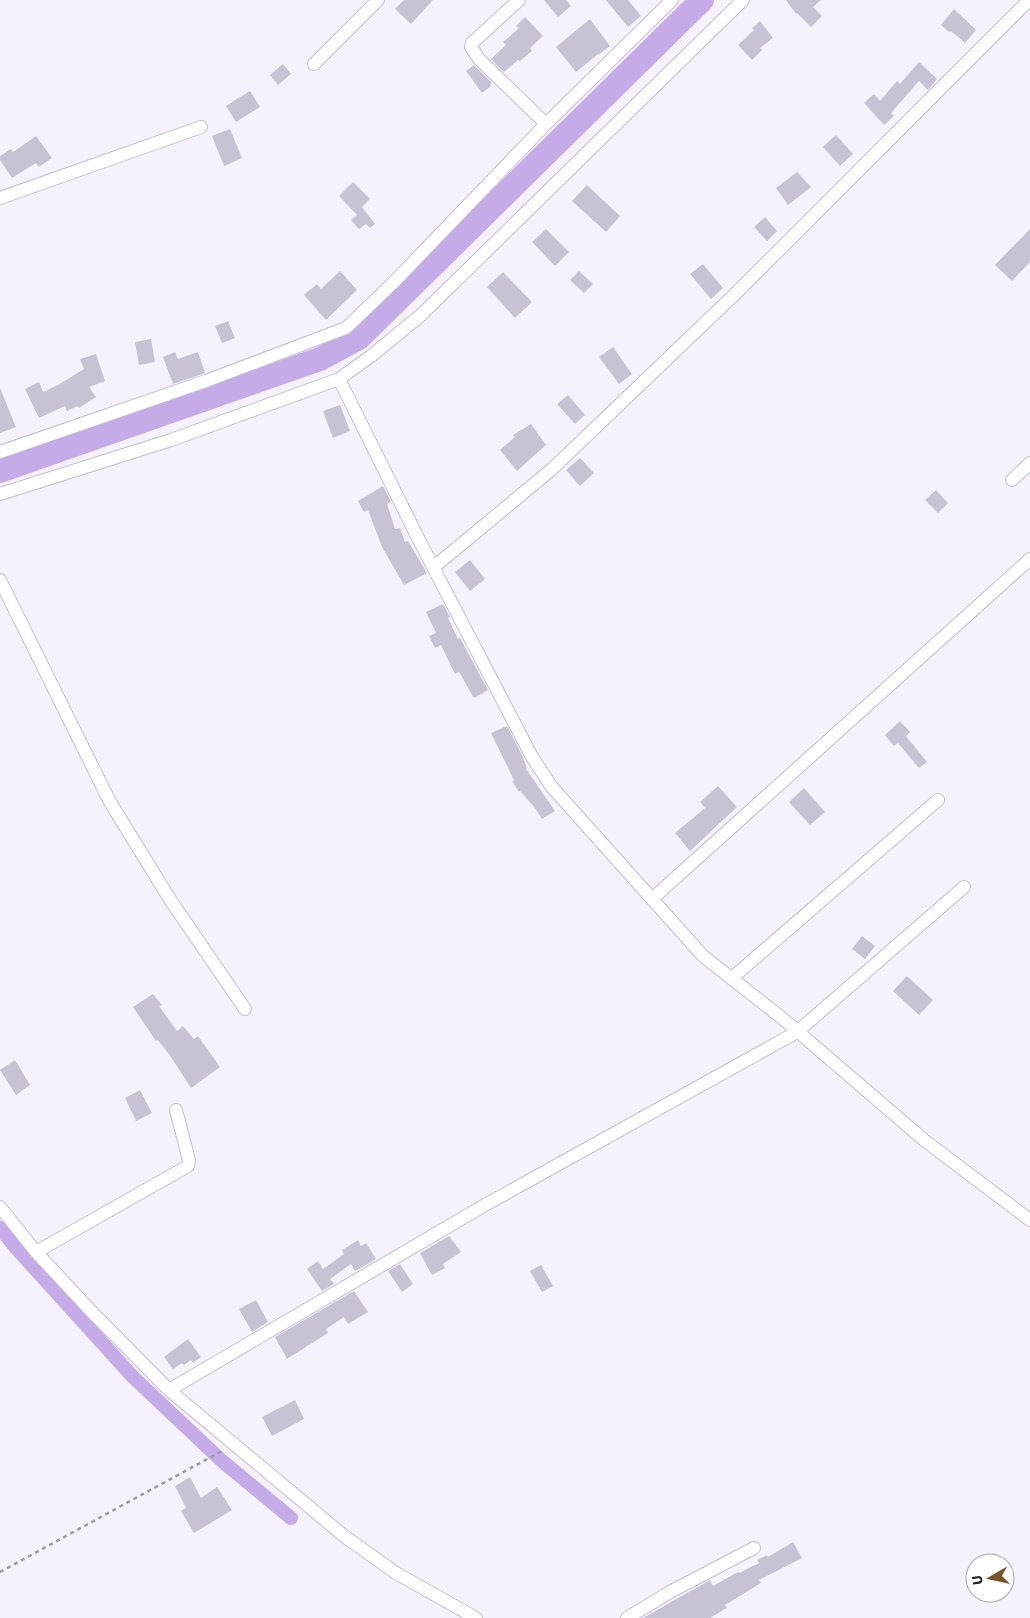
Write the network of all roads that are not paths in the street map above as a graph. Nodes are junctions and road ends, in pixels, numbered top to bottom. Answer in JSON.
{"nodes":[{"id":1,"x":378,"y":0,"type":"edge"},
{"id":2,"x":519,"y":0,"type":"edge"},
{"id":3,"x":672,"y":0,"type":"edge"},
{"id":4,"x":743,"y":0,"type":"edge"},
{"id":5,"x":1029,"y":0,"type":"edge"},
{"id":6,"x":314,"y":64,"type":"dead end"},
{"id":7,"x":546,"y":124,"type":"junction"},
{"id":8,"x":201,"y":127,"type":"dead end"},
{"id":9,"x":0,"y":198,"type":"edge"},
{"id":10,"x":339,"y":379,"type":"junction"},
{"id":11,"x":0,"y":452,"type":"edge"},
{"id":12,"x":1030,"y":463,"type":"edge"},
{"id":13,"x":1012,"y":480,"type":"dead end"},
{"id":14,"x":0,"y":494,"type":"edge"},
{"id":15,"x":1030,"y":560,"type":"edge"},
{"id":16,"x":434,"y":567,"type":"junction"},
{"id":17,"x":0,"y":580,"type":"edge"},
{"id":18,"x":938,"y":800,"type":"dead end"},
{"id":19,"x":964,"y":887,"type":"dead end"},
{"id":20,"x":652,"y":899,"type":"junction"},
{"id":21,"x":732,"y":978,"type":"junction"},
{"id":22,"x":245,"y":1009,"type":"dead end"},
{"id":23,"x":797,"y":1032,"type":"junction"},
{"id":24,"x":176,"y":1110,"type":"dead end"},
{"id":25,"x":0,"y":1207,"type":"edge"},
{"id":26,"x":1030,"y":1220,"type":"edge"},
{"id":27,"x":36,"y":1252,"type":"junction"},
{"id":28,"x":169,"y":1390,"type":"junction"},
{"id":29,"x":754,"y":1548,"type":"dead end"},
{"id":30,"x":476,"y":1618,"type":"edge"},
{"id":31,"x":626,"y":1618,"type":"edge"}],
"edges":[{"from":1,"to":6,"type":"street"},
{"from":2,"to":7,"type":"street"},
{"from":3,"to":7,"type":"street"},
{"from":4,"to":10,"type":"street"},
{"from":5,"to":16,"type":"street"},
{"from":7,"to":11,"type":"street"},
{"from":8,"to":9,"type":"street"},
{"from":10,"to":14,"type":"street"},
{"from":10,"to":16,"type":"street"},
{"from":12,"to":13,"type":"street"},
{"from":15,"to":20,"type":"street"},
{"from":16,"to":20,"type":"street"},
{"from":17,"to":22,"type":"street"},
{"from":18,"to":21,"type":"street"},
{"from":19,"to":23,"type":"street"},
{"from":20,"to":21,"type":"street"},
{"from":21,"to":23,"type":"street"},
{"from":23,"to":26,"type":"street"},
{"from":23,"to":28,"type":"street"},
{"from":24,"to":27,"type":"street"},
{"from":25,"to":27,"type":"street"},
{"from":27,"to":28,"type":"street"},
{"from":28,"to":30,"type":"street"},
{"from":29,"to":31,"type":"street"}]}
